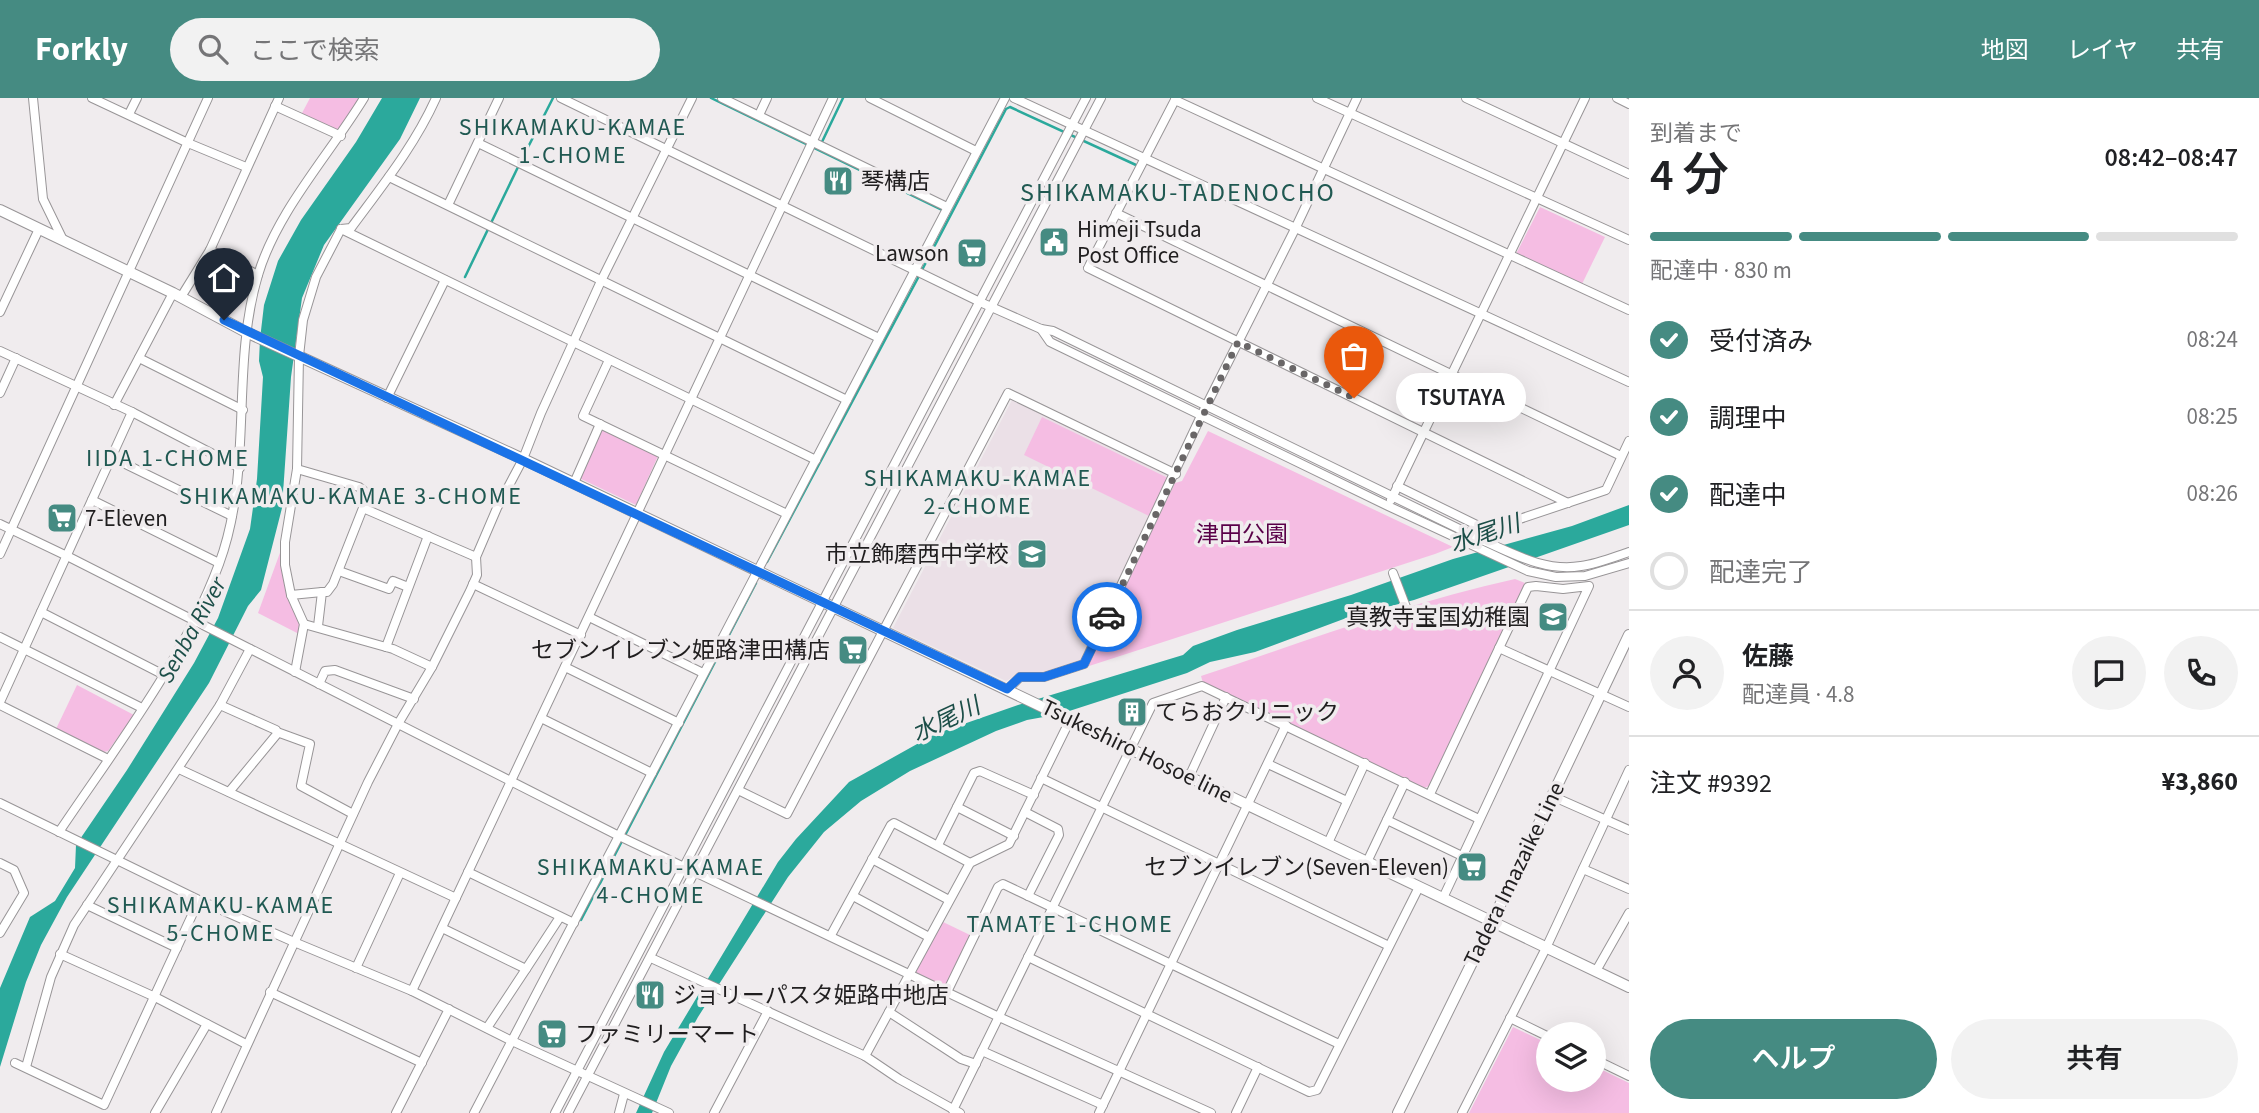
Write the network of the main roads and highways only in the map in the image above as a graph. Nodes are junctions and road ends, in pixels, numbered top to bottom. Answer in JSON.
{"nodes":[{"id":1,"x":0,"y":210,"type":"edge"},
{"id":2,"x":1629,"y":635,"type":"edge"},
{"id":3,"x":1493,"y":922,"type":"junction"},
{"id":4,"x":1629,"y":987,"type":"edge"},
{"id":5,"x":1398,"y":1113,"type":"edge"}],
"edges":[{"from":1,"to":3,"type":"main road","name":"Tsukeshiro Hosoe line"},
{"from":2,"to":3,"type":"main road","name":"Tadera Imazaike Line"},
{"from":3,"to":4,"type":"main road","name":"Tsukeshiro Hosoe line"},
{"from":3,"to":5,"type":"main road","name":"Tadera Imazaike Line"}]}
